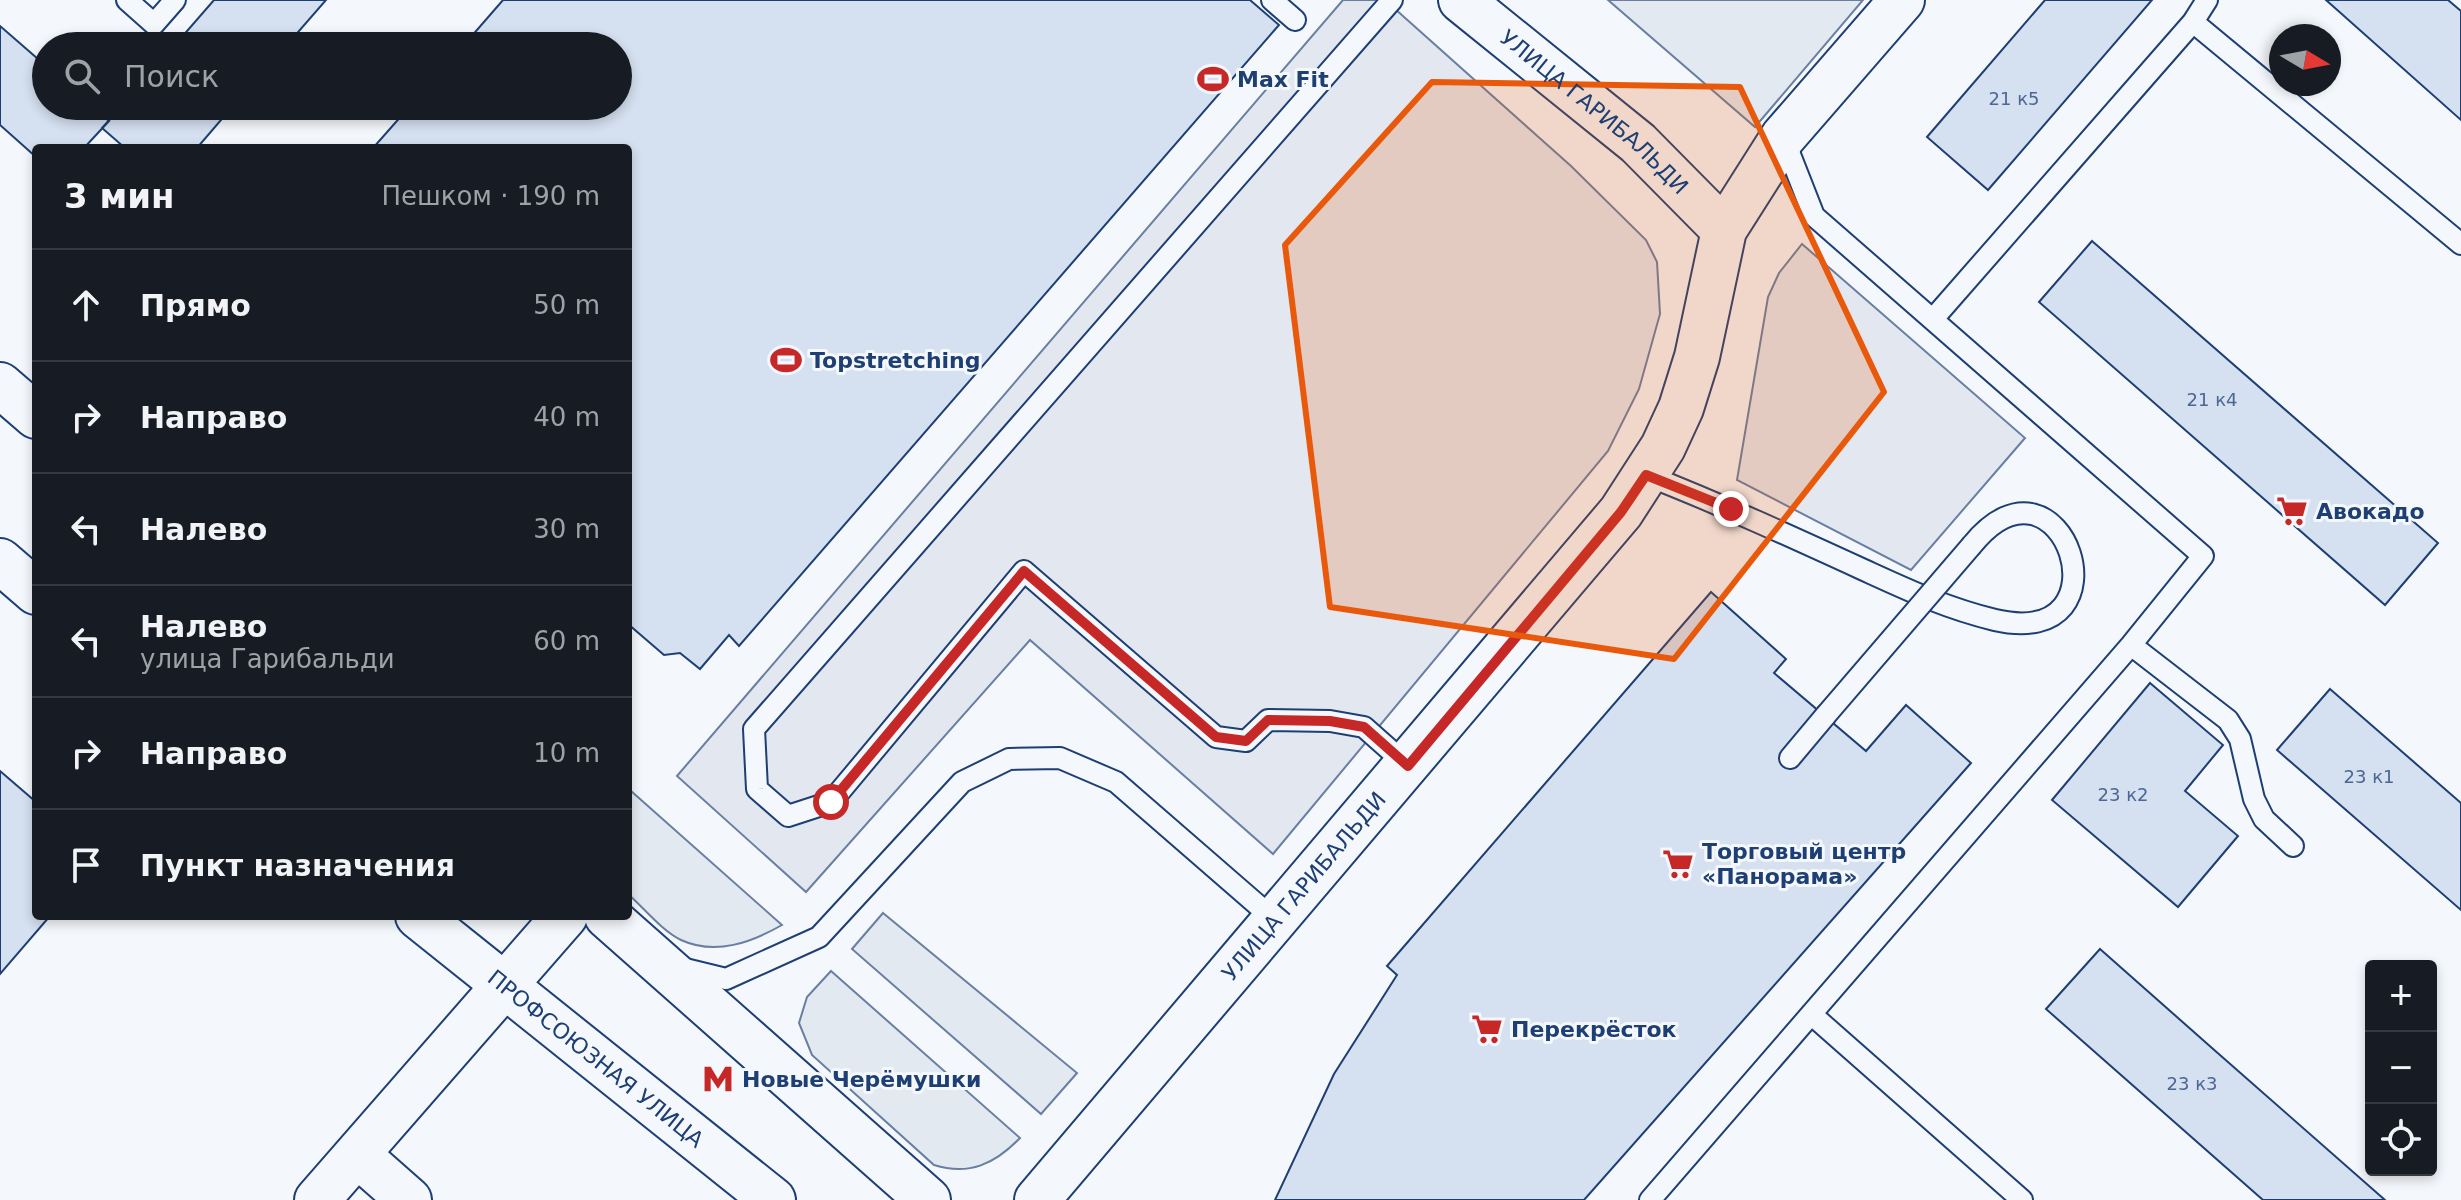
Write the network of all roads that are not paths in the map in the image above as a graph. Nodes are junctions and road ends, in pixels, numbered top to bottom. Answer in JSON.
{"nodes":[{"id":1,"x":127,"y":0,"type":"edge"},
{"id":2,"x":175,"y":0,"type":"edge"},
{"id":3,"x":1272,"y":0,"type":"edge"},
{"id":4,"x":1392,"y":0,"type":"edge"},
{"id":5,"x":1461,"y":0,"type":"edge"},
{"id":6,"x":1902,"y":0,"type":"edge"},
{"id":7,"x":2207,"y":0,"type":"edge"},
{"id":8,"x":1295,"y":20,"type":"dead end"},
{"id":9,"x":2193,"y":22,"type":"junction"},
{"id":10,"x":1783,"y":137,"type":"junction"},
{"id":11,"x":1724,"y":230,"type":"junction"},
{"id":12,"x":2461,"y":244,"type":"edge"},
{"id":13,"x":1933,"y":319,"type":"junction"},
{"id":14,"x":0,"y":385,"type":"edge"},
{"id":15,"x":32,"y":413,"type":"edge"},
{"id":16,"x":1646,"y":475,"type":"junction"},
{"id":17,"x":0,"y":561,"type":"edge"},
{"id":18,"x":32,"y":589,"type":"edge"},
{"id":19,"x":2131,"y":645,"type":"junction"},
{"id":20,"x":1790,"y":758,"type":"dead end"},
{"id":21,"x":1408,"y":766,"type":"junction"},
{"id":22,"x":2293,"y":846,"type":"dead end"},
{"id":23,"x":423,"y":920,"type":"edge"},
{"id":24,"x":561,"y":920,"type":"edge"},
{"id":25,"x":611,"y":920,"type":"edge"},
{"id":26,"x":1276,"y":921,"type":"junction"},
{"id":27,"x":658,"y":963,"type":"junction"},
{"id":28,"x":504,"y":985,"type":"junction"},
{"id":29,"x":1811,"y":1014,"type":"junction"},
{"id":30,"x":358,"y":1155,"type":"junction"},
{"id":31,"x":317,"y":1200,"type":"edge"},
{"id":32,"x":409,"y":1200,"type":"edge"},
{"id":33,"x":773,"y":1200,"type":"edge"},
{"id":34,"x":928,"y":1200,"type":"edge"},
{"id":35,"x":1037,"y":1200,"type":"edge"},
{"id":36,"x":1650,"y":1200,"type":"edge"},
{"id":37,"x":2022,"y":1200,"type":"edge"}],
"edges":[{"from":1,"to":2,"type":"lane"},
{"from":3,"to":8,"type":"lane"},
{"from":4,"to":21,"type":"lane"},
{"from":5,"to":11,"type":"street","name":"УЛИЦА ГАРИБАЛЬДИ"},
{"from":6,"to":10,"type":"street","name":"УЛИЦА ГАРИБАЛЬДИ"},
{"from":7,"to":9,"type":"lane"},
{"from":9,"to":12,"type":"lane"},
{"from":9,"to":13,"type":"lane"},
{"from":10,"to":11,"type":"street","name":"УЛИЦА ГАРИБАЛЬДИ"},
{"from":10,"to":13,"type":"lane"},
{"from":11,"to":16,"type":"street","name":"УЛИЦА ГАРИБАЛЬДИ"},
{"from":13,"to":19,"type":"lane"},
{"from":14,"to":15,"type":"street"},
{"from":16,"to":20,"type":"lane","bridge":true},
{"from":16,"to":21,"type":"street","name":"УЛИЦА ГАРИБАЛЬДИ"},
{"from":17,"to":18,"type":"street"},
{"from":19,"to":22,"type":"lane"},
{"from":19,"to":29,"type":"lane"},
{"from":21,"to":26,"type":"street","name":"УЛИЦА ГАРИБАЛЬДИ"},
{"from":23,"to":28,"type":"street","name":"ПРОФСОЮЗНАЯ УЛИЦА"},
{"from":24,"to":28,"type":"street"},
{"from":25,"to":27,"type":"street"},
{"from":26,"to":27,"type":"lane"},
{"from":26,"to":35,"type":"street","name":"УЛИЦА ГАРИБАЛЬДИ"},
{"from":27,"to":34,"type":"street"},
{"from":28,"to":30,"type":"street"},
{"from":28,"to":33,"type":"street","name":"ПРОФСОЮЗНАЯ УЛИЦА"},
{"from":29,"to":36,"type":"lane"},
{"from":29,"to":37,"type":"lane"},
{"from":30,"to":31,"type":"street"},
{"from":30,"to":32,"type":"street"}]}
